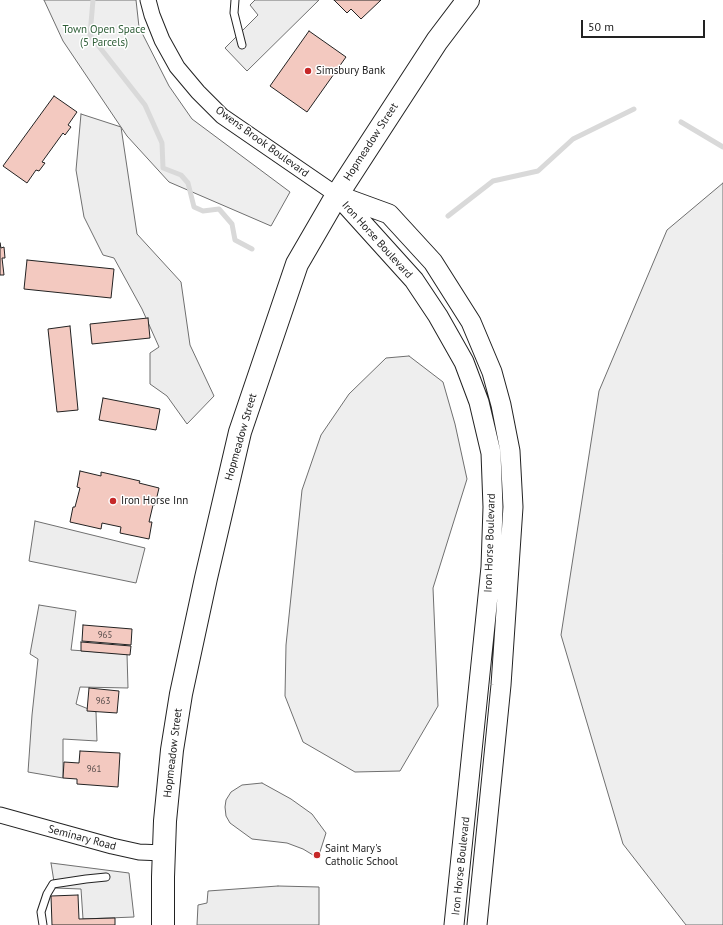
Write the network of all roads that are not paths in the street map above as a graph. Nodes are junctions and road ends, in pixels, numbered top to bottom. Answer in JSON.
{"nodes":[{"id":1,"x":148,"y":0,"type":"edge"},
{"id":2,"x":235,"y":0,"type":"edge"},
{"id":3,"x":468,"y":0,"type":"edge"},
{"id":4,"x":242,"y":44,"type":"dead end"},
{"id":5,"x":336,"y":195,"type":"junction"},
{"id":6,"x":0,"y":816,"type":"edge"},
{"id":7,"x":164,"y":853,"type":"junction"},
{"id":8,"x":106,"y":877,"type":"dead end"},
{"id":9,"x":43,"y":925,"type":"edge"},
{"id":10,"x":164,"y":925,"type":"edge"},
{"id":11,"x":454,"y":925,"type":"edge"},
{"id":12,"x":477,"y":925,"type":"edge"}],
"edges":[{"from":1,"to":5,"type":"street","name":"Owens Brook Boulevard"},
{"from":2,"to":4,"type":"lane"},
{"from":3,"to":5,"type":"highway","name":"Hopmeadow Street"},
{"from":5,"to":7,"type":"highway","name":"Hopmeadow Street"},
{"from":5,"to":11,"type":"street","name":"Iron Horse Boulevard"},
{"from":5,"to":12,"type":"street","name":"Iron Horse Boulevard"},
{"from":6,"to":7,"type":"street","name":"Seminary Road"},
{"from":7,"to":10,"type":"highway","name":"Hopmeadow Street"},
{"from":8,"to":9,"type":"lane"}]}
